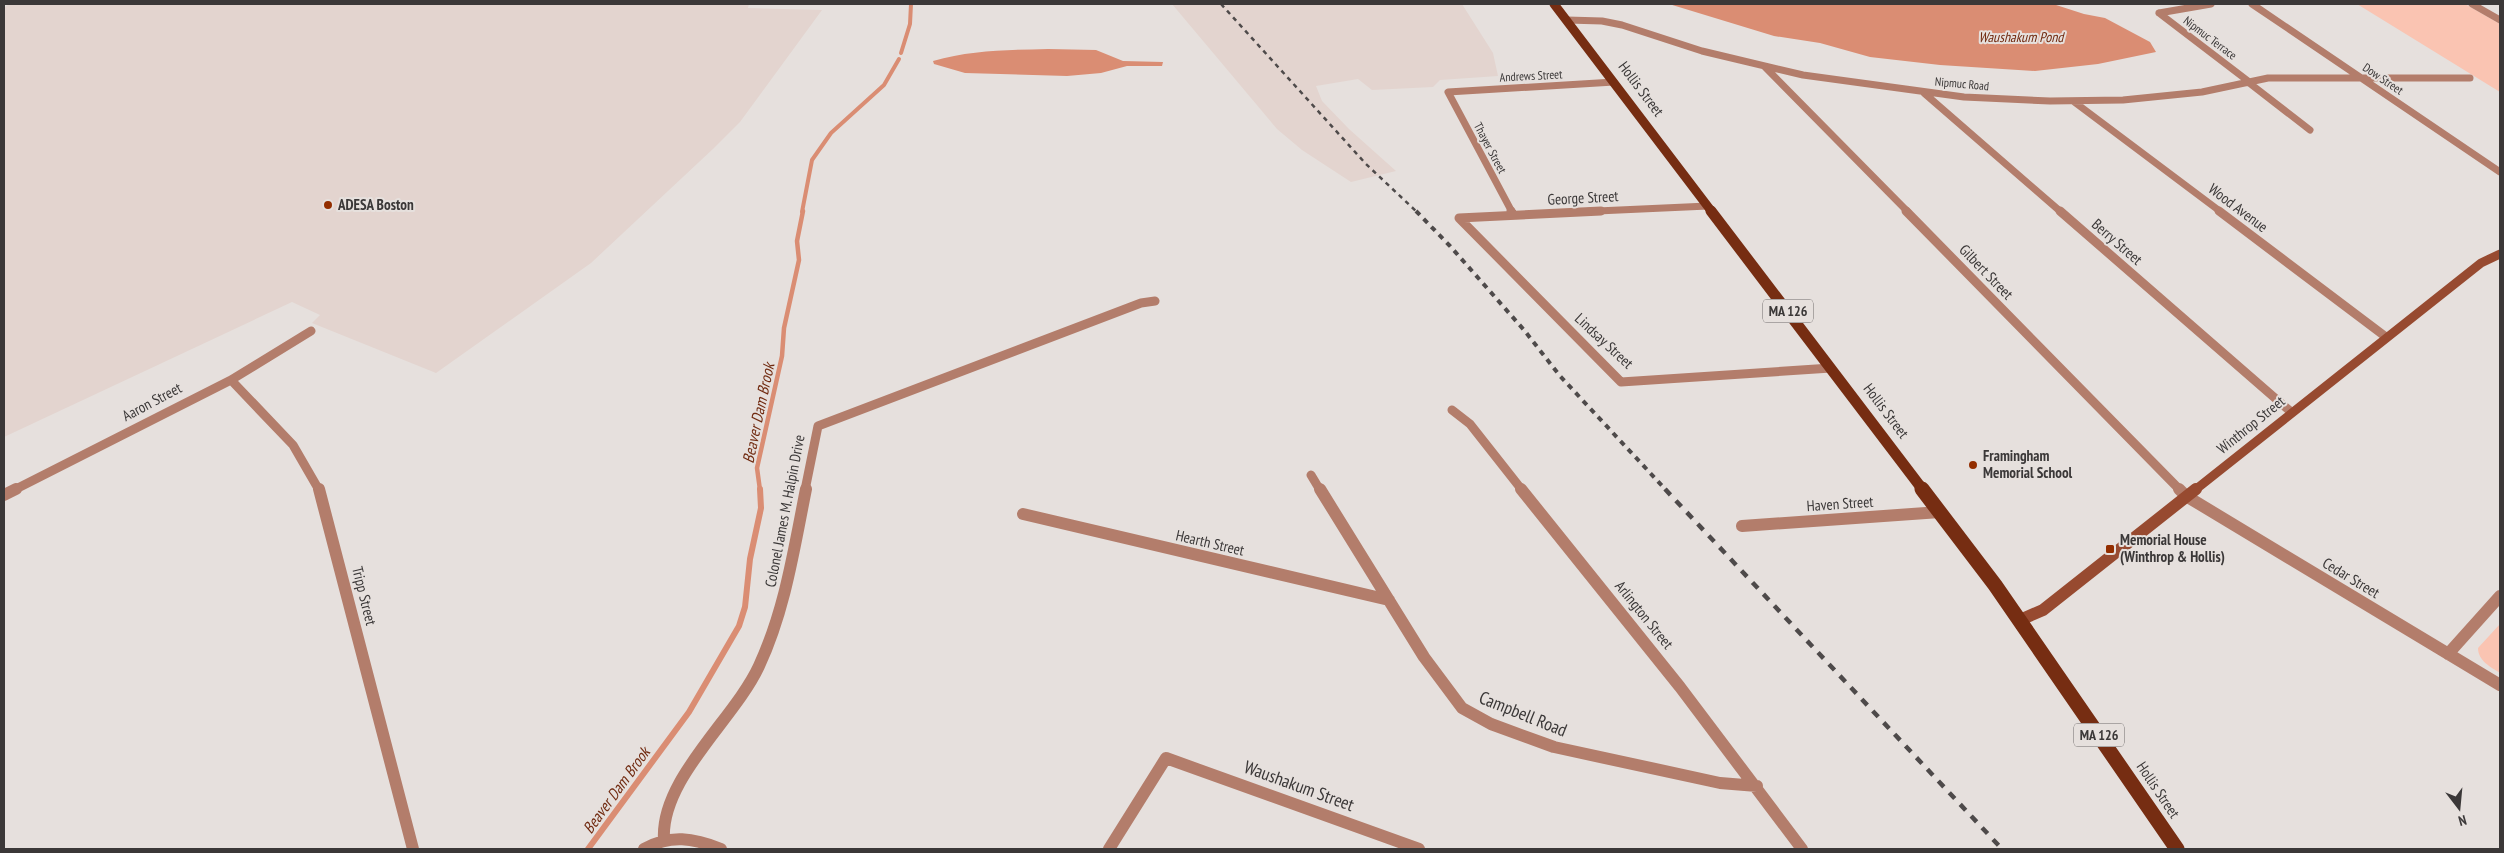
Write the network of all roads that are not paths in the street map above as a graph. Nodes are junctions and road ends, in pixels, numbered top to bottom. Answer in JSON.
{"nodes":[{"id":1,"x":1554,"y":4,"type":"edge"},
{"id":2,"x":2211,"y":4,"type":"edge"},
{"id":3,"x":2252,"y":4,"type":"edge"},
{"id":4,"x":2472,"y":4,"type":"edge"},
{"id":5,"x":1567,"y":20,"type":"junction"},
{"id":6,"x":2500,"y":20,"type":"edge"},
{"id":7,"x":1765,"y":67,"type":"junction"},
{"id":8,"x":2361,"y":77,"type":"junction"},
{"id":9,"x":2470,"y":78,"type":"dead end"},
{"id":10,"x":2248,"y":81,"type":"junction"},
{"id":11,"x":1614,"y":82,"type":"junction"},
{"id":12,"x":1448,"y":92,"type":"joint"},
{"id":13,"x":1924,"y":92,"type":"junction"},
{"id":14,"x":2073,"y":101,"type":"junction"},
{"id":15,"x":2310,"y":130,"type":"dead end"},
{"id":16,"x":2500,"y":172,"type":"edge"},
{"id":17,"x":1708,"y":206,"type":"junction"},
{"id":18,"x":1513,"y":215,"type":"junction"},
{"id":19,"x":1459,"y":218,"type":"joint"},
{"id":20,"x":2500,"y":254,"type":"edge"},
{"id":21,"x":1155,"y":301,"type":"dead end"},
{"id":22,"x":311,"y":331,"type":"dead end"},
{"id":23,"x":2386,"y":337,"type":"junction"},
{"id":24,"x":1831,"y":368,"type":"junction"},
{"id":25,"x":231,"y":380,"type":"junction"},
{"id":26,"x":1452,"y":410,"type":"dead end"},
{"id":27,"x":2291,"y":412,"type":"junction"},
{"id":28,"x":1311,"y":475,"type":"dead end"},
{"id":29,"x":4,"y":495,"type":"edge"},
{"id":30,"x":2186,"y":496,"type":"junction"},
{"id":31,"x":1940,"y":512,"type":"junction"},
{"id":32,"x":1023,"y":514,"type":"dead end"},
{"id":33,"x":1742,"y":526,"type":"dead end"},
{"id":34,"x":2500,"y":596,"type":"edge"},
{"id":35,"x":1389,"y":600,"type":"junction"},
{"id":36,"x":2020,"y":620,"type":"junction"},
{"id":37,"x":2448,"y":654,"type":"junction"},
{"id":38,"x":2500,"y":685,"type":"edge"},
{"id":39,"x":1757,"y":786,"type":"junction"},
{"id":40,"x":664,"y":840,"type":"junction"},
{"id":41,"x":413,"y":849,"type":"edge"},
{"id":42,"x":644,"y":849,"type":"edge"},
{"id":43,"x":721,"y":849,"type":"edge"},
{"id":44,"x":1109,"y":849,"type":"edge"},
{"id":45,"x":1419,"y":849,"type":"edge"},
{"id":46,"x":1802,"y":849,"type":"edge"},
{"id":47,"x":2177,"y":849,"type":"edge"}],
"edges":[{"from":1,"to":5,"type":"main road","name":"Hollis Street","number":"MA 126"},
{"from":2,"to":10,"type":"street","name":"Nipmuc Terrace"},
{"from":3,"to":8,"type":"street","name":"Dow Street"},
{"from":4,"to":6,"type":"street"},
{"from":5,"to":7,"type":"street","name":"Nipmuc Road"},
{"from":5,"to":11,"type":"main road","name":"Hollis Street","number":"MA 126"},
{"from":7,"to":13,"type":"street","name":"Nipmuc Road"},
{"from":7,"to":30,"type":"street","name":"Gilbert Street"},
{"from":8,"to":9,"type":"street","name":"Nipmuc Road"},
{"from":8,"to":10,"type":"street","name":"Nipmuc Road"},
{"from":8,"to":16,"type":"street","name":"Dow Street"},
{"from":10,"to":14,"type":"street","name":"Nipmuc Road"},
{"from":10,"to":15,"type":"street","name":"Nipmuc Terrace"},
{"from":11,"to":12,"type":"street","name":"Andrews Street"},
{"from":11,"to":17,"type":"main road","name":"Hollis Street","number":"MA 126"},
{"from":12,"to":18,"type":"street","name":"Thayer Street"},
{"from":13,"to":14,"type":"street","name":"Nipmuc Road"},
{"from":13,"to":27,"type":"street","name":"Berry Street"},
{"from":14,"to":23,"type":"street","name":"Wood Avenue"},
{"from":17,"to":18,"type":"street","name":"George Street"},
{"from":17,"to":24,"type":"main road","name":"Hollis Street","number":"MA 126"},
{"from":18,"to":19,"type":"street","name":"George Street"},
{"from":19,"to":24,"type":"street","name":"Lindsay Street"},
{"from":20,"to":23,"type":"street","name":"Winthrop Street"},
{"from":21,"to":40,"type":"street","name":"Colonel James M. Halpin Drive"},
{"from":22,"to":25,"type":"street","name":"Aaron Street"},
{"from":23,"to":27,"type":"street","name":"Winthrop Street"},
{"from":24,"to":31,"type":"main road","name":"Hollis Street","number":"MA 126"},
{"from":25,"to":29,"type":"street","name":"Aaron Street"},
{"from":25,"to":41,"type":"street","name":"Tripp Street"},
{"from":26,"to":39,"type":"street","name":"Arlington Street"},
{"from":27,"to":30,"type":"street","name":"Winthrop Street"},
{"from":28,"to":35,"type":"street","name":"Campbell Road"},
{"from":30,"to":36,"type":"street","name":"Winthrop Street"},
{"from":30,"to":37,"type":"street","name":"Cedar Street"},
{"from":31,"to":33,"type":"street","name":"Haven Street"},
{"from":31,"to":36,"type":"main road","name":"Hollis Street","number":"MA 126"},
{"from":32,"to":35,"type":"street","name":"Hearth Street"},
{"from":34,"to":37,"type":"street"},
{"from":35,"to":39,"type":"street","name":"Campbell Road"},
{"from":36,"to":47,"type":"main road","name":"Hollis Street","number":"MA 126"},
{"from":37,"to":38,"type":"street","name":"Cedar Street"},
{"from":39,"to":46,"type":"street","name":"Arlington Street"},
{"from":40,"to":42,"type":"street"},
{"from":40,"to":43,"type":"street"},
{"from":44,"to":45,"type":"street","name":"Waushakum Street"}]}
